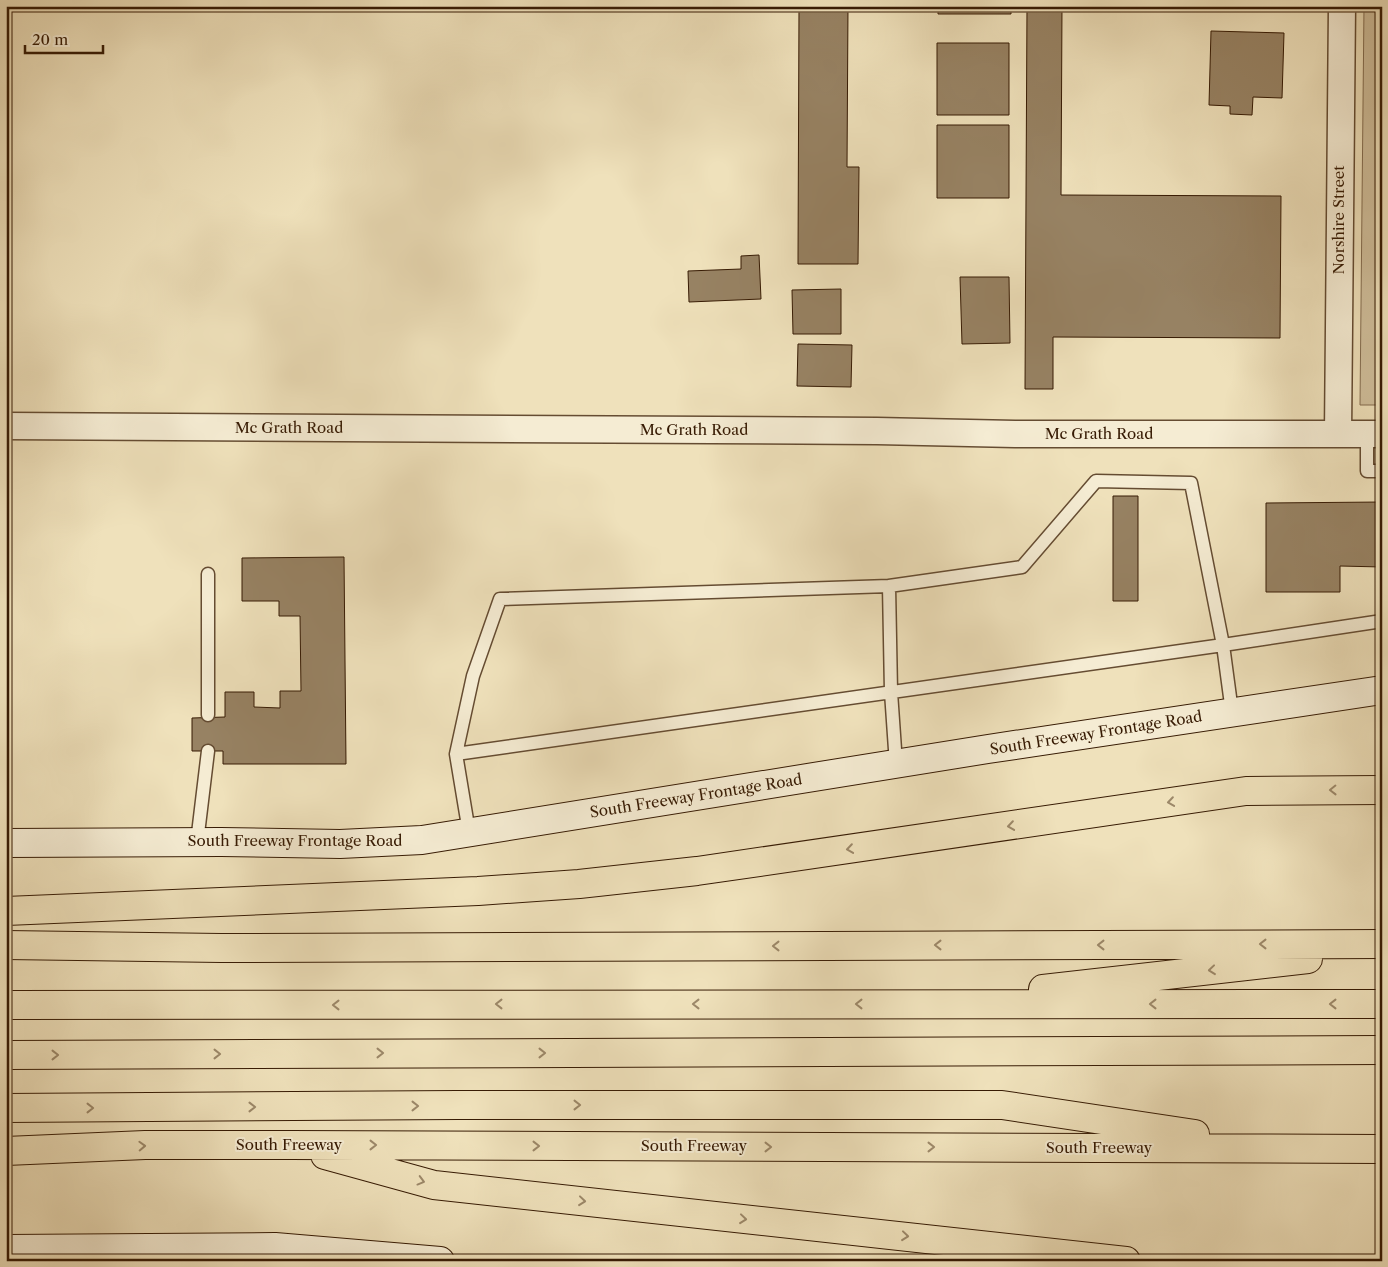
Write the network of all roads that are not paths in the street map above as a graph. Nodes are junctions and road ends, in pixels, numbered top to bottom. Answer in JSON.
{"nodes":[{"id":1,"x":1342,"y":6,"type":"edge"},
{"id":2,"x":6,"y":426,"type":"edge"},
{"id":3,"x":1338,"y":434,"type":"junction"},
{"id":4,"x":1374,"y":434,"type":"edge"},
{"id":5,"x":1382,"y":471,"type":"edge"},
{"id":6,"x":208,"y":574,"type":"dead end"},
{"id":7,"x":889,"y":586,"type":"junction"},
{"id":8,"x":1382,"y":621,"type":"edge"},
{"id":9,"x":1223,"y":645,"type":"junction"},
{"id":10,"x":1382,"y":690,"type":"edge"},
{"id":11,"x":891,"y":692,"type":"junction"},
{"id":12,"x":1232,"y":712,"type":"junction"},
{"id":13,"x":208,"y":715,"type":"dead end"},
{"id":14,"x":208,"y":751,"type":"dead end"},
{"id":15,"x":456,"y":754,"type":"junction"},
{"id":16,"x":896,"y":764,"type":"junction"},
{"id":17,"x":1382,"y":790,"type":"edge"},
{"id":18,"x":468,"y":832,"type":"junction"},
{"id":19,"x":197,"y":842,"type":"junction"},
{"id":20,"x":6,"y":843,"type":"edge"},
{"id":21,"x":6,"y":911,"type":"edge"},
{"id":22,"x":1382,"y":944,"type":"edge"},
{"id":23,"x":6,"y":945,"type":"edge"},
{"id":24,"x":1382,"y":951,"type":"edge"},
{"id":25,"x":907,"y":1004,"type":"junction"},
{"id":26,"x":1382,"y":1004,"type":"edge"},
{"id":27,"x":6,"y":1005,"type":"edge"},
{"id":28,"x":1382,"y":1050,"type":"edge"},
{"id":29,"x":6,"y":1055,"type":"edge"},
{"id":30,"x":6,"y":1108,"type":"edge"},
{"id":31,"x":290,"y":1145,"type":"junction"},
{"id":32,"x":1292,"y":1148,"type":"junction"},
{"id":33,"x":1382,"y":1149,"type":"edge"},
{"id":34,"x":6,"y":1151,"type":"edge"},
{"id":35,"x":6,"y":1249,"type":"edge"},
{"id":36,"x":117,"y":1255,"type":"edge"},
{"id":37,"x":440,"y":1261,"type":"edge"},
{"id":38,"x":1126,"y":1261,"type":"edge"}],
"edges":[{"from":1,"to":3,"type":"street","name":"Norshire Street"},
{"from":2,"to":3,"type":"street","name":"Mc Grath Road"},
{"from":3,"to":4,"type":"street","name":"Mc Grath Road"},
{"from":4,"to":5,"type":"lane"},
{"from":6,"to":13,"type":"lane"},
{"from":7,"to":9,"type":"lane"},
{"from":7,"to":11,"type":"lane"},
{"from":7,"to":15,"type":"lane"},
{"from":8,"to":9,"type":"lane"},
{"from":9,"to":11,"type":"lane"},
{"from":9,"to":12,"type":"lane"},
{"from":10,"to":12,"type":"main road","name":"South Freeway Frontage Road"},
{"from":11,"to":15,"type":"lane"},
{"from":11,"to":16,"type":"lane"},
{"from":12,"to":16,"type":"main road","name":"South Freeway Frontage Road"},
{"from":14,"to":19,"type":"lane"},
{"from":15,"to":18,"type":"lane"},
{"from":16,"to":18,"type":"main road","name":"South Freeway Frontage Road"},
{"from":17,"to":21,"type":"highway","one_way":true},
{"from":18,"to":19,"type":"main road","name":"South Freeway Frontage Road"},
{"from":19,"to":20,"type":"main road","name":"South Freeway Frontage Road"},
{"from":22,"to":23,"type":"highway","one_way":true},
{"from":24,"to":25,"type":"highway","one_way":true},
{"from":26,"to":25,"type":"highway","one_way":true},
{"from":25,"to":27,"type":"highway","one_way":true},
{"from":29,"to":28,"type":"highway","one_way":true},
{"from":30,"to":32,"type":"highway","one_way":true},
{"from":31,"to":32,"type":"highway","name":"South Freeway","one_way":true},
{"from":34,"to":31,"type":"highway","name":"South Freeway","one_way":true},
{"from":31,"to":38,"type":"highway","one_way":true},
{"from":32,"to":33,"type":"highway","name":"South Freeway"},
{"from":35,"to":36,"type":"main road"},
{"from":36,"to":37,"type":"main road"}]}
